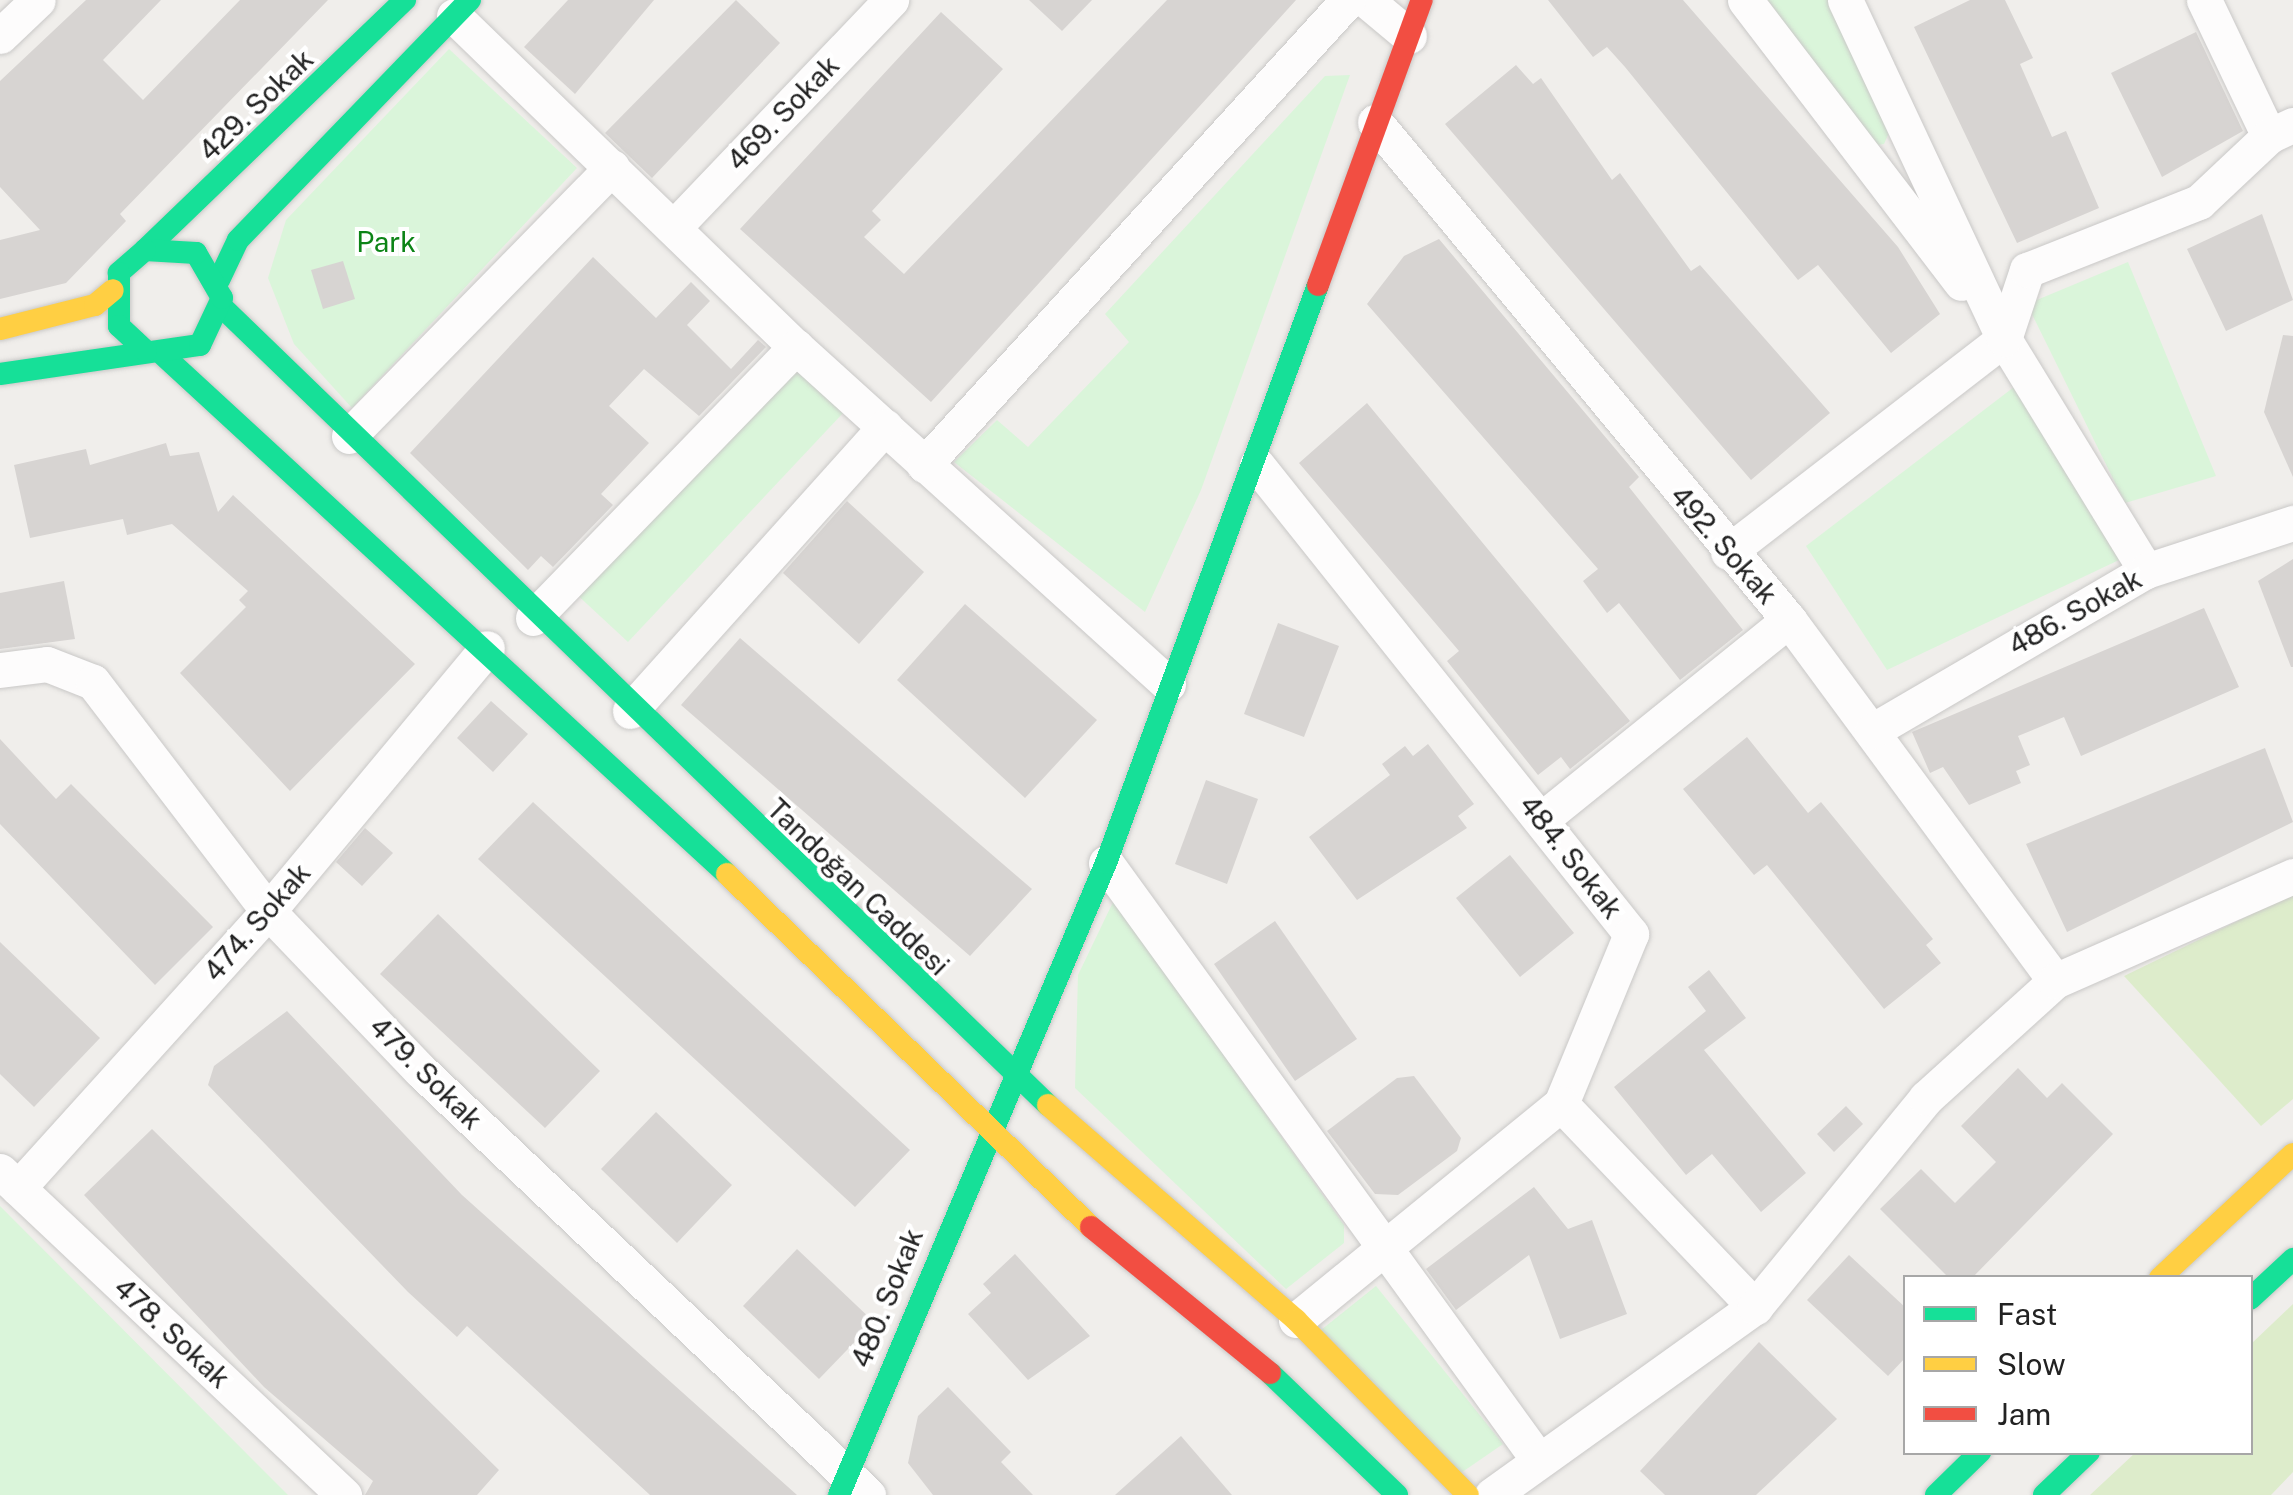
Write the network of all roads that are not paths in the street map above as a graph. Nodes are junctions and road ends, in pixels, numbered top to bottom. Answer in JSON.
{"nodes":[{"id":1,"x":38,"y":0,"type":"edge"},
{"id":2,"x":406,"y":0,"type":"edge"},
{"id":3,"x":891,"y":0,"type":"edge"},
{"id":4,"x":1348,"y":0,"type":"edge"},
{"id":5,"x":1366,"y":0,"type":"edge"},
{"id":6,"x":1422,"y":0,"type":"edge"},
{"id":7,"x":1451,"y":0,"type":"edge"},
{"id":8,"x":1745,"y":0,"type":"edge"},
{"id":9,"x":1845,"y":0,"type":"edge"},
{"id":10,"x":2204,"y":0,"type":"edge"},
{"id":11,"x":462,"y":8,"type":"edge"},
{"id":12,"x":0,"y":36,"type":"edge"},
{"id":13,"x":1410,"y":36,"type":"junction"},
{"id":14,"x":1375,"y":122,"type":"junction"},
{"id":15,"x":2281,"y":130,"type":"edge"},
{"id":16,"x":612,"y":168,"type":"junction"},
{"id":17,"x":675,"y":226,"type":"junction"},
{"id":18,"x":145,"y":250,"type":"junction"},
{"id":19,"x":219,"y":280,"type":"junction"},
{"id":20,"x":113,"y":290,"type":"junction"},
{"id":21,"x":222,"y":306,"type":"junction"},
{"id":22,"x":0,"y":329,"type":"edge"},
{"id":23,"x":2004,"y":339,"type":"junction"},
{"id":24,"x":796,"y":347,"type":"junction"},
{"id":25,"x":155,"y":354,"type":"junction"},
{"id":26,"x":0,"y":374,"type":"edge"},
{"id":27,"x":885,"y":427,"type":"junction"},
{"id":28,"x":349,"y":436,"type":"junction"},
{"id":29,"x":1257,"y":464,"type":"junction"},
{"id":30,"x":924,"y":465,"type":"junction"},
{"id":31,"x":2293,"y":524,"type":"edge"},
{"id":32,"x":1728,"y":552,"type":"junction"},
{"id":33,"x":2146,"y":571,"type":"junction"},
{"id":34,"x":533,"y":618,"type":"junction"},
{"id":35,"x":1789,"y":620,"type":"junction"},
{"id":36,"x":487,"y":648,"type":"junction"},
{"id":37,"x":0,"y":670,"type":"edge"},
{"id":38,"x":1168,"y":684,"type":"junction"},
{"id":39,"x":630,"y":710,"type":"junction"},
{"id":40,"x":1872,"y":731,"type":"junction"},
{"id":41,"x":1542,"y":819,"type":"junction"},
{"id":42,"x":1106,"y":864,"type":"junction"},
{"id":43,"x":2293,"y":876,"type":"edge"},
{"id":44,"x":268,"y":911,"type":"junction"},
{"id":45,"x":2055,"y":982,"type":"junction"},
{"id":46,"x":1014,"y":1076,"type":"junction"},
{"id":47,"x":1561,"y":1104,"type":"junction"},
{"id":48,"x":992,"y":1123,"type":"junction"},
{"id":49,"x":2293,"y":1154,"type":"edge"},
{"id":50,"x":9,"y":1180,"type":"edge"},
{"id":51,"x":1383,"y":1250,"type":"junction"},
{"id":52,"x":2293,"y":1259,"type":"edge"},
{"id":53,"x":2163,"y":1275,"type":"edge"},
{"id":54,"x":2253,"y":1296,"type":"edge"},
{"id":55,"x":1755,"y":1307,"type":"junction"},
{"id":56,"x":1296,"y":1320,"type":"junction"},
{"id":57,"x":1977,"y":1455,"type":"edge"},
{"id":58,"x":2086,"y":1455,"type":"edge"},
{"id":59,"x":1537,"y":1458,"type":"junction"},
{"id":60,"x":851,"y":1488,"type":"edge"},
{"id":61,"x":344,"y":1495,"type":"edge"},
{"id":62,"x":1398,"y":1495,"type":"edge"},
{"id":63,"x":1468,"y":1495,"type":"edge"},
{"id":64,"x":1492,"y":1495,"type":"edge"},
{"id":65,"x":1936,"y":1495,"type":"edge"},
{"id":66,"x":2044,"y":1495,"type":"edge"}],
"edges":[{"from":1,"to":12,"type":"street"},
{"from":2,"to":18,"type":"main road","name":"429. Sokak"},
{"from":3,"to":17,"type":"street","name":"469. Sokak"},
{"from":4,"to":30,"type":"street"},
{"from":5,"to":13,"type":"street"},
{"from":6,"to":13,"type":"main road","name":"480. Sokak"},
{"from":7,"to":13,"type":"main road"},
{"from":8,"to":23,"type":"street"},
{"from":9,"to":23,"type":"street"},
{"from":10,"to":15,"type":"street"},
{"from":11,"to":16,"type":"street"},
{"from":11,"to":19,"type":"main road"},
{"from":13,"to":14,"type":"main road","name":"480. Sokak"},
{"from":14,"to":29,"type":"main road","name":"480. Sokak"},
{"from":14,"to":32,"type":"street","name":"492. Sokak"},
{"from":15,"to":23,"type":"street"},
{"from":16,"to":17,"type":"street"},
{"from":16,"to":28,"type":"street"},
{"from":17,"to":24,"type":"street"},
{"from":18,"to":19,"type":"main road"},
{"from":18,"to":20,"type":"main road"},
{"from":19,"to":21,"type":"main road"},
{"from":20,"to":22,"type":"main road"},
{"from":20,"to":25,"type":"main road"},
{"from":21,"to":25,"type":"main road"},
{"from":21,"to":28,"type":"main road","name":"Tandoğan Caddesi"},
{"from":23,"to":32,"type":"street"},
{"from":23,"to":33,"type":"street"},
{"from":24,"to":27,"type":"street"},
{"from":24,"to":34,"type":"street"},
{"from":25,"to":26,"type":"main road"},
{"from":25,"to":36,"type":"main road"},
{"from":27,"to":30,"type":"street"},
{"from":27,"to":39,"type":"street"},
{"from":28,"to":34,"type":"main road","name":"Tandoğan Caddesi"},
{"from":29,"to":38,"type":"main road","name":"480. Sokak"},
{"from":29,"to":41,"type":"street","name":"484. Sokak"},
{"from":30,"to":38,"type":"street"},
{"from":31,"to":33,"type":"street","name":"486. Sokak"},
{"from":32,"to":35,"type":"street","name":"492. Sokak"},
{"from":33,"to":40,"type":"street","name":"486. Sokak"},
{"from":34,"to":39,"type":"main road","name":"Tandoğan Caddesi"},
{"from":35,"to":40,"type":"street","name":"492. Sokak"},
{"from":35,"to":41,"type":"street"},
{"from":36,"to":44,"type":"street","name":"474. Sokak"},
{"from":36,"to":48,"type":"main road"},
{"from":37,"to":44,"type":"street","name":"479. Sokak"},
{"from":38,"to":42,"type":"main road","name":"480. Sokak"},
{"from":39,"to":46,"type":"main road","name":"Tandoğan Caddesi"},
{"from":40,"to":45,"type":"street","name":"492. Sokak"},
{"from":41,"to":47,"type":"street","name":"484. Sokak"},
{"from":42,"to":46,"type":"main road","name":"480. Sokak"},
{"from":42,"to":51,"type":"street"},
{"from":43,"to":45,"type":"street"},
{"from":44,"to":50,"type":"street","name":"474. Sokak"},
{"from":44,"to":60,"type":"street","name":"479. Sokak"},
{"from":45,"to":55,"type":"street"},
{"from":46,"to":48,"type":"main road","name":"480. Sokak"},
{"from":46,"to":56,"type":"main road","name":"Tandoğan Caddesi"},
{"from":47,"to":51,"type":"street"},
{"from":47,"to":55,"type":"street"},
{"from":48,"to":60,"type":"main road","name":"480. Sokak"},
{"from":48,"to":62,"type":"main road"},
{"from":49,"to":53,"type":"main road"},
{"from":50,"to":61,"type":"street","name":"478. Sokak"},
{"from":51,"to":56,"type":"street"},
{"from":51,"to":59,"type":"street"},
{"from":52,"to":54,"type":"main road"},
{"from":55,"to":59,"type":"street"},
{"from":56,"to":63,"type":"main road","name":"Tandoğan Caddesi"},
{"from":57,"to":65,"type":"main road"},
{"from":58,"to":66,"type":"main road"},
{"from":59,"to":64,"type":"street"}]}
